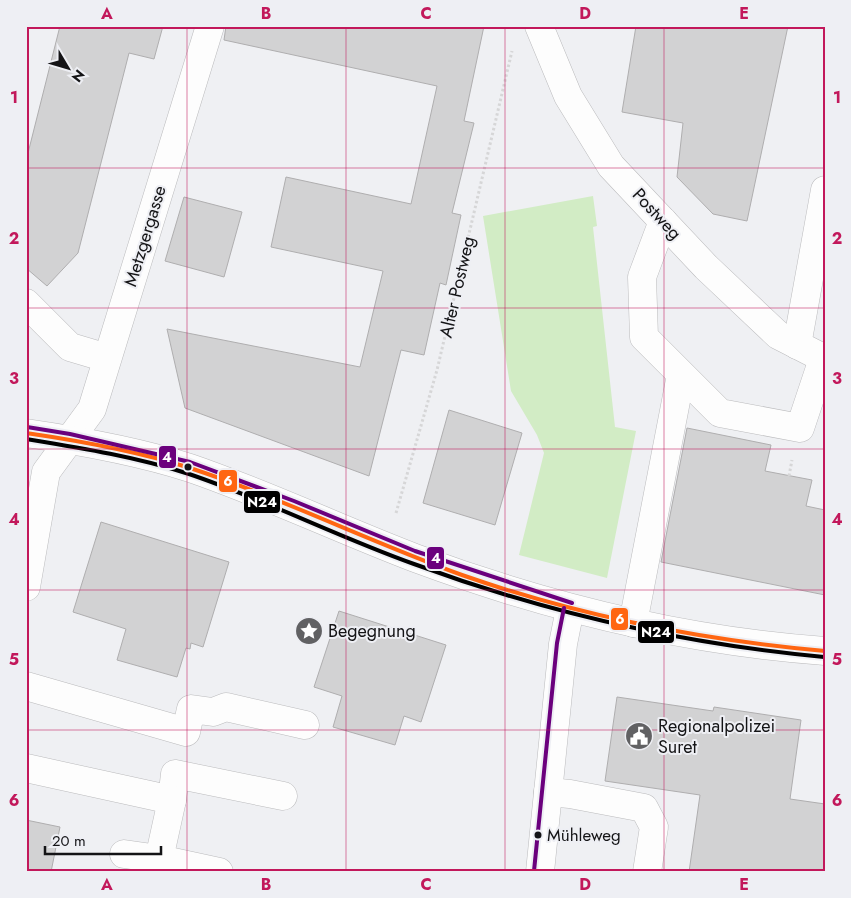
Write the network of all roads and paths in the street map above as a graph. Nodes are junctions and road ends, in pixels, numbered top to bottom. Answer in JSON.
{"nodes":[{"id":1,"x":210,"y":26,"type":"edge"},
{"id":2,"x":540,"y":26,"type":"edge"},
{"id":3,"x":513,"y":45,"type":"dead end"},
{"id":4,"x":825,"y":190,"type":"edge"},
{"id":5,"x":663,"y":221,"type":"junction"},
{"id":6,"x":26,"y":303,"type":"edge"},
{"id":7,"x":797,"y":345,"type":"junction"},
{"id":8,"x":107,"y":358,"type":"junction"},
{"id":9,"x":824,"y":359,"type":"edge"},
{"id":10,"x":681,"y":375,"type":"junction"},
{"id":11,"x":26,"y":433,"type":"edge"},
{"id":12,"x":69,"y":440,"type":"junction"},
{"id":13,"x":386,"y":546,"type":"junction"},
{"id":14,"x":26,"y":587,"type":"edge"},
{"id":15,"x":570,"y":609,"type":"junction"},
{"id":16,"x":633,"y":623,"type":"junction"},
{"id":17,"x":825,"y":651,"type":"edge"},
{"id":18,"x":26,"y":686,"type":"edge"},
{"id":19,"x":305,"y":725,"type":"dead end"},
{"id":20,"x":186,"y":732,"type":"junction"},
{"id":21,"x":26,"y":768,"type":"edge"},
{"id":22,"x":173,"y":787,"type":"junction"},
{"id":23,"x":548,"y":792,"type":"junction"},
{"id":24,"x":283,"y":796,"type":"dead end"},
{"id":25,"x":124,"y":854,"type":"dead end"},
{"id":26,"x":159,"y":859,"type":"junction"},
{"id":27,"x":219,"y":872,"type":"edge"},
{"id":28,"x":540,"y":872,"type":"edge"},
{"id":29,"x":647,"y":872,"type":"edge"}],
"edges":[{"from":1,"to":8,"type":"street","name":"Metzgergasse"},
{"from":2,"to":5,"type":"street","name":"Postweg"},
{"from":3,"to":13,"type":"path","name":"Alter Postweg"},
{"from":4,"to":7,"type":"street"},
{"from":5,"to":7,"type":"street","name":"Postweg"},
{"from":5,"to":10,"type":"street"},
{"from":6,"to":8,"type":"street"},
{"from":7,"to":9,"type":"street","name":"Postweg"},
{"from":8,"to":12,"type":"street","name":"Metzgergasse"},
{"from":9,"to":10,"type":"street"},
{"from":10,"to":16,"type":"street"},
{"from":11,"to":12,"type":"street"},
{"from":12,"to":13,"type":"street"},
{"from":12,"to":14,"type":"street","name":"Metzgergasse"},
{"from":13,"to":15,"type":"street"},
{"from":15,"to":16,"type":"street"},
{"from":15,"to":23,"type":"street"},
{"from":16,"to":17,"type":"street"},
{"from":18,"to":20,"type":"street"},
{"from":19,"to":20,"type":"street"},
{"from":20,"to":22,"type":"street"},
{"from":21,"to":22,"type":"street"},
{"from":22,"to":24,"type":"street"},
{"from":22,"to":26,"type":"street"},
{"from":23,"to":28,"type":"street"},
{"from":23,"to":29,"type":"street"},
{"from":25,"to":26,"type":"street"},
{"from":26,"to":27,"type":"street"}]}
